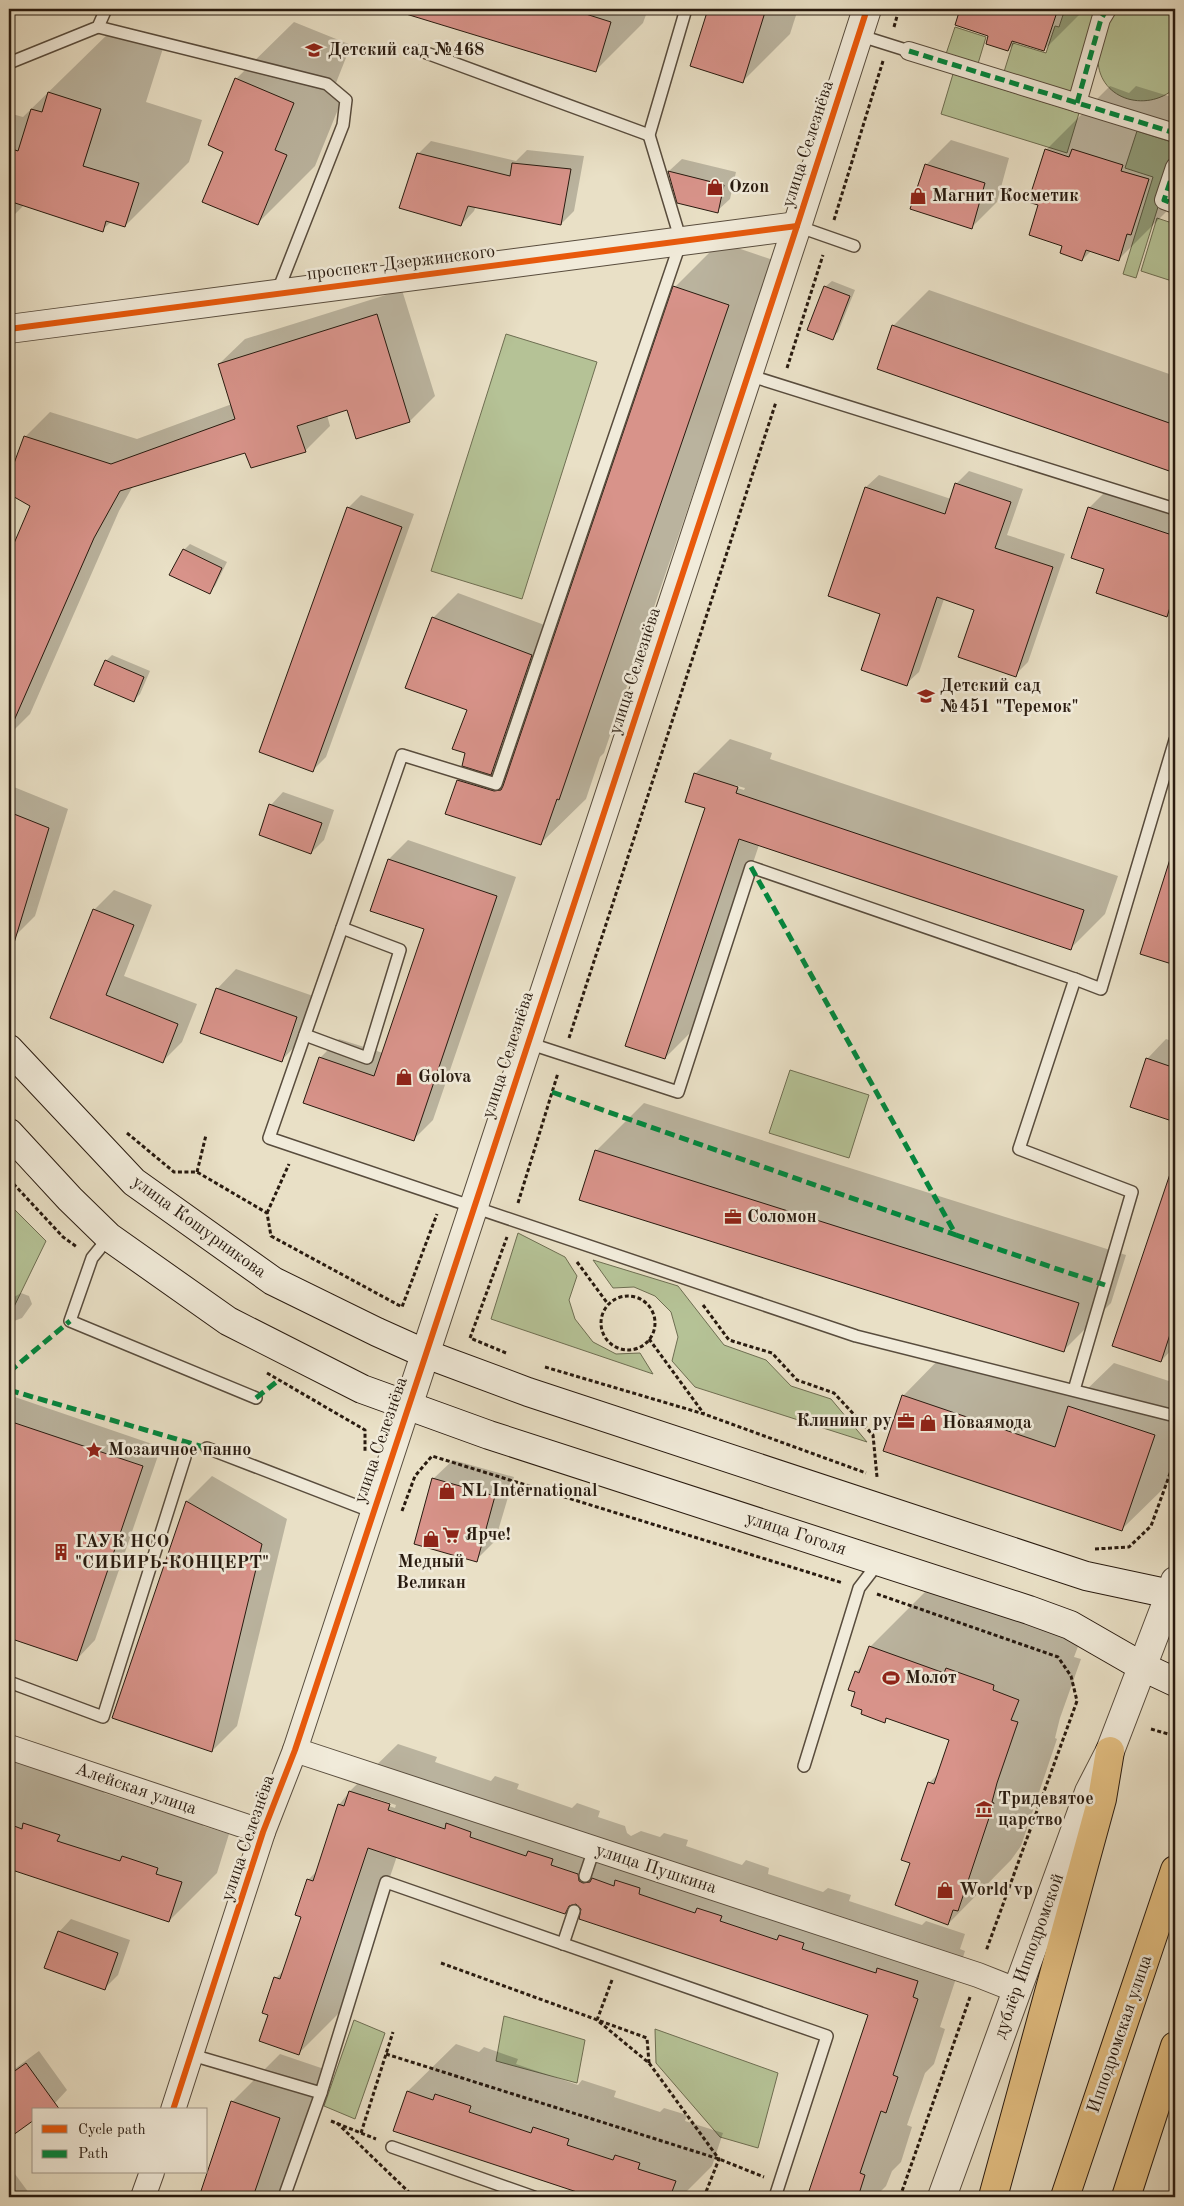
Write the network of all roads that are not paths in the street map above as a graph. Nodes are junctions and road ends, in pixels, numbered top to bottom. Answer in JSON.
{"nodes":[{"id":1,"x":106,"y":9,"type":"edge"},
{"id":2,"x":686,"y":9,"type":"edge"},
{"id":3,"x":867,"y":9,"type":"edge"},
{"id":4,"x":1108,"y":9,"type":"edge"},
{"id":5,"x":98,"y":27,"type":"junction"},
{"id":6,"x":858,"y":35,"type":"junction"},
{"id":7,"x":421,"y":51,"type":"dead end"},
{"id":8,"x":909,"y":51,"type":"joint"},
{"id":9,"x":9,"y":63,"type":"edge"},
{"id":10,"x":1077,"y":103,"type":"junction"},
{"id":11,"x":1175,"y":132,"type":"edge"},
{"id":12,"x":649,"y":135,"type":"junction"},
{"id":13,"x":1175,"y":167,"type":"edge"},
{"id":14,"x":1175,"y":204,"type":"edge"},
{"id":15,"x":797,"y":226,"type":"junction"},
{"id":16,"x":681,"y":241,"type":"junction"},
{"id":17,"x":854,"y":246,"type":"dead end"},
{"id":18,"x":276,"y":294,"type":"junction"},
{"id":19,"x":9,"y":329,"type":"edge"},
{"id":20,"x":748,"y":375,"type":"junction"},
{"id":21,"x":1175,"y":509,"type":"edge"},
{"id":22,"x":1175,"y":740,"type":"edge"},
{"id":23,"x":342,"y":928,"type":"junction"},
{"id":24,"x":1075,"y":980,"type":"junction"},
{"id":25,"x":305,"y":1035,"type":"junction"},
{"id":26,"x":528,"y":1043,"type":"junction"},
{"id":27,"x":9,"y":1049,"type":"edge"},
{"id":28,"x":9,"y":1133,"type":"edge"},
{"id":29,"x":474,"y":1207,"type":"junction"},
{"id":30,"x":109,"y":1237,"type":"junction"},
{"id":31,"x":426,"y":1354,"type":"junction"},
{"id":32,"x":1074,"y":1390,"type":"junction"},
{"id":33,"x":256,"y":1398,"type":"dead end"},
{"id":34,"x":408,"y":1406,"type":"junction"},
{"id":35,"x":1175,"y":1416,"type":"edge"},
{"id":36,"x":207,"y":1448,"type":"dead end"},
{"id":37,"x":185,"y":1457,"type":"dead end"},
{"id":38,"x":373,"y":1512,"type":"junction"},
{"id":39,"x":879,"y":1562,"type":"junction"},
{"id":40,"x":1174,"y":1590,"type":"edge"},
{"id":41,"x":1142,"y":1667,"type":"junction"},
{"id":42,"x":9,"y":1682,"type":"edge"},
{"id":43,"x":1175,"y":1682,"type":"edge"},
{"id":44,"x":9,"y":1746,"type":"edge"},
{"id":45,"x":295,"y":1750,"type":"junction"},
{"id":46,"x":1110,"y":1751,"type":"junction"},
{"id":47,"x":804,"y":1766,"type":"dead end"},
{"id":48,"x":263,"y":1832,"type":"junction"},
{"id":49,"x":594,"y":1849,"type":"junction"},
{"id":50,"x":1175,"y":1870,"type":"edge"},
{"id":51,"x":585,"y":1876,"type":"dead end"},
{"id":52,"x":574,"y":1911,"type":"dead end"},
{"id":53,"x":563,"y":1944,"type":"junction"},
{"id":54,"x":1016,"y":1990,"type":"junction"},
{"id":55,"x":1175,"y":2046,"type":"edge"},
{"id":56,"x":192,"y":2054,"type":"junction"},
{"id":57,"x":321,"y":2093,"type":"junction"},
{"id":58,"x":174,"y":2108,"type":"edge"},
{"id":59,"x":392,"y":2147,"type":"road end"},
{"id":60,"x":151,"y":2174,"type":"edge"},
{"id":61,"x":143,"y":2197,"type":"edge"},
{"id":62,"x":284,"y":2197,"type":"edge"},
{"id":63,"x":534,"y":2197,"type":"edge"},
{"id":64,"x":775,"y":2197,"type":"edge"},
{"id":65,"x":942,"y":2197,"type":"edge"},
{"id":66,"x":992,"y":2197,"type":"edge"},
{"id":67,"x":1065,"y":2197,"type":"edge"},
{"id":68,"x":1126,"y":2197,"type":"edge"}],
"edges":[{"from":1,"to":5,"type":"lane"},
{"from":2,"to":12,"type":"lane"},
{"from":3,"to":6,"type":"street","name":"улица Селезнёва"},
{"from":4,"to":10,"type":"street"},
{"from":5,"to":9,"type":"lane"},
{"from":5,"to":18,"type":"lane"},
{"from":6,"to":8,"type":"lane"},
{"from":6,"to":15,"type":"street","name":"улица Селезнёва"},
{"from":7,"to":12,"type":"lane"},
{"from":8,"to":10,"type":"street"},
{"from":10,"to":11,"type":"street"},
{"from":12,"to":16,"type":"lane"},
{"from":13,"to":14,"type":"street"},
{"from":15,"to":16,"type":"street","name":"проспект Дзержинского"},
{"from":15,"to":17,"type":"lane"},
{"from":15,"to":20,"type":"street","name":"улица Селезнёва"},
{"from":16,"to":18,"type":"street","name":"проспект Дзержинского"},
{"from":16,"to":23,"type":"lane"},
{"from":18,"to":19,"type":"street","name":"проспект Дзержинского"},
{"from":20,"to":21,"type":"lane"},
{"from":20,"to":26,"type":"street","name":"улица Селезнёва"},
{"from":22,"to":24,"type":"lane"},
{"from":23,"to":25,"type":"lane"},
{"from":23,"to":25,"type":"lane"},
{"from":24,"to":26,"type":"lane"},
{"from":24,"to":32,"type":"lane"},
{"from":25,"to":29,"type":"lane"},
{"from":26,"to":29,"type":"street","name":"улица Селезнёва"},
{"from":27,"to":31,"type":"street","name":"улица Кошурникова"},
{"from":28,"to":30,"type":"street"},
{"from":29,"to":31,"type":"street","name":"улица Селезнёва"},
{"from":29,"to":32,"type":"lane"},
{"from":30,"to":33,"type":"lane"},
{"from":30,"to":34,"type":"street"},
{"from":31,"to":34,"type":"street","name":"улица Селезнёва"},
{"from":31,"to":40,"type":"street"},
{"from":32,"to":35,"type":"lane"},
{"from":34,"to":38,"type":"street","name":"улица Селезнёва"},
{"from":34,"to":39,"type":"street","name":"улица Гоголя"},
{"from":36,"to":38,"type":"lane"},
{"from":37,"to":42,"type":"lane"},
{"from":38,"to":45,"type":"street","name":"улица Селезнёва"},
{"from":39,"to":41,"type":"street","name":"улица Гоголя"},
{"from":39,"to":47,"type":"lane"},
{"from":40,"to":41,"type":"street"},
{"from":41,"to":43,"type":"street","name":"улица Гоголя"},
{"from":41,"to":46,"type":"street","name":"дублёр Ипподромской"},
{"from":44,"to":48,"type":"street","name":"Алейская улица"},
{"from":45,"to":48,"type":"street","name":"улица Селезнёва"},
{"from":45,"to":49,"type":"street","name":"улица Пушкина"},
{"from":46,"to":54,"type":"street","name":"дублёр Ипподромской"},
{"from":46,"to":66,"type":"highway"},
{"from":48,"to":56,"type":"street","name":"улица Селезнёва"},
{"from":49,"to":51,"type":"lane"},
{"from":49,"to":54,"type":"street","name":"улица Пушкина"},
{"from":50,"to":67,"type":"highway","name":"Ипподромская улица"},
{"from":52,"to":53,"type":"lane"},
{"from":53,"to":57,"type":"lane"},
{"from":53,"to":64,"type":"lane"},
{"from":54,"to":65,"type":"street","name":"дублёр Ипподромской"},
{"from":55,"to":68,"type":"highway"},
{"from":56,"to":57,"type":"lane"},
{"from":56,"to":58,"type":"street","name":"улица Селезнёва"},
{"from":57,"to":62,"type":"lane"},
{"from":59,"to":63,"type":"lane"},
{"from":60,"to":61,"type":"street"}]}
